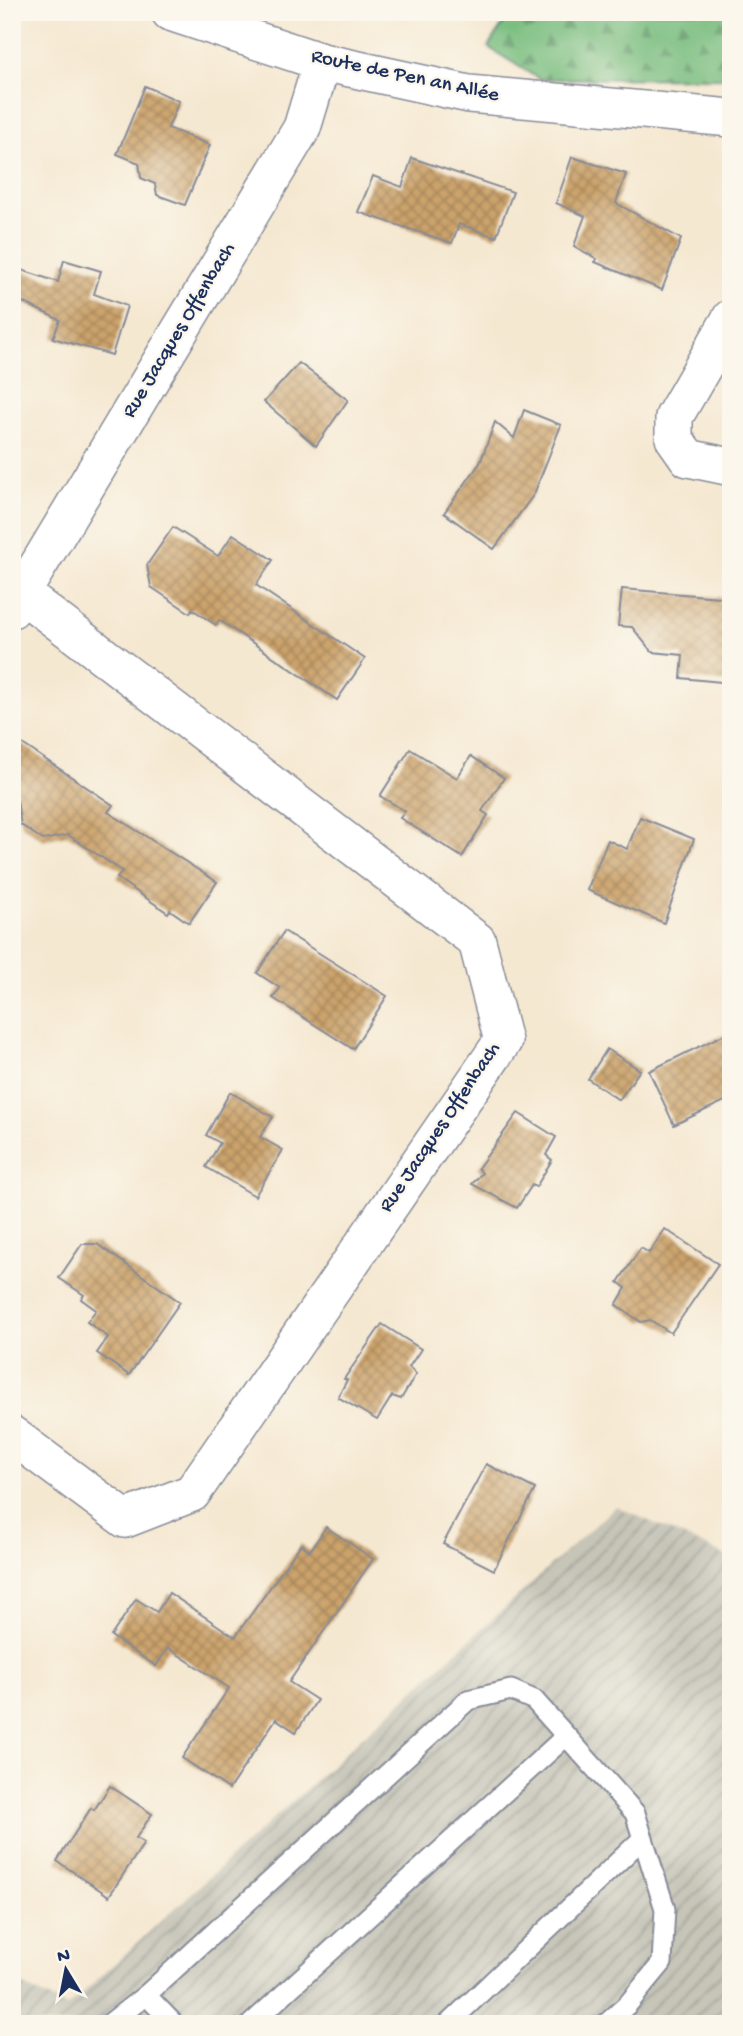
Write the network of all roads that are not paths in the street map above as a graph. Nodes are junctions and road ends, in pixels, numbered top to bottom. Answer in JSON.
{"nodes":[{"id":1,"x":170,"y":12,"type":"edge"},
{"id":2,"x":322,"y":62,"type":"junction"},
{"id":3,"x":731,"y":118,"type":"edge"},
{"id":4,"x":731,"y":318,"type":"edge"},
{"id":5,"x":731,"y":467,"type":"edge"},
{"id":6,"x":17,"y":602,"type":"edge"},
{"id":7,"x":12,"y":1435,"type":"edge"},
{"id":8,"x":566,"y":1736,"type":"junction"},
{"id":9,"x":643,"y":1838,"type":"junction"},
{"id":10,"x":146,"y":1995,"type":"junction"},
{"id":11,"x":12,"y":2022,"type":"edge"},
{"id":12,"x":19,"y":2024,"type":"edge"},
{"id":13,"x":109,"y":2024,"type":"edge"},
{"id":14,"x":174,"y":2024,"type":"edge"},
{"id":15,"x":251,"y":2024,"type":"edge"},
{"id":16,"x":448,"y":2024,"type":"edge"},
{"id":17,"x":606,"y":2024,"type":"edge"}],
"edges":[{"from":1,"to":2,"type":"street","name":"Route de Pen an Allée"},
{"from":2,"to":3,"type":"street","name":"Route de Pen an Allée"},
{"from":2,"to":6,"type":"street","name":"Rue Jacques Offenbach"},
{"from":4,"to":5,"type":"street"},
{"from":6,"to":7,"type":"street","name":"Rue Jacques Offenbach"},
{"from":8,"to":9,"type":"lane"},
{"from":8,"to":10,"type":"lane"},
{"from":8,"to":15,"type":"lane"},
{"from":9,"to":16,"type":"lane"},
{"from":9,"to":17,"type":"lane"},
{"from":10,"to":13,"type":"lane"},
{"from":10,"to":14,"type":"lane"},
{"from":11,"to":12,"type":"lane"}]}
